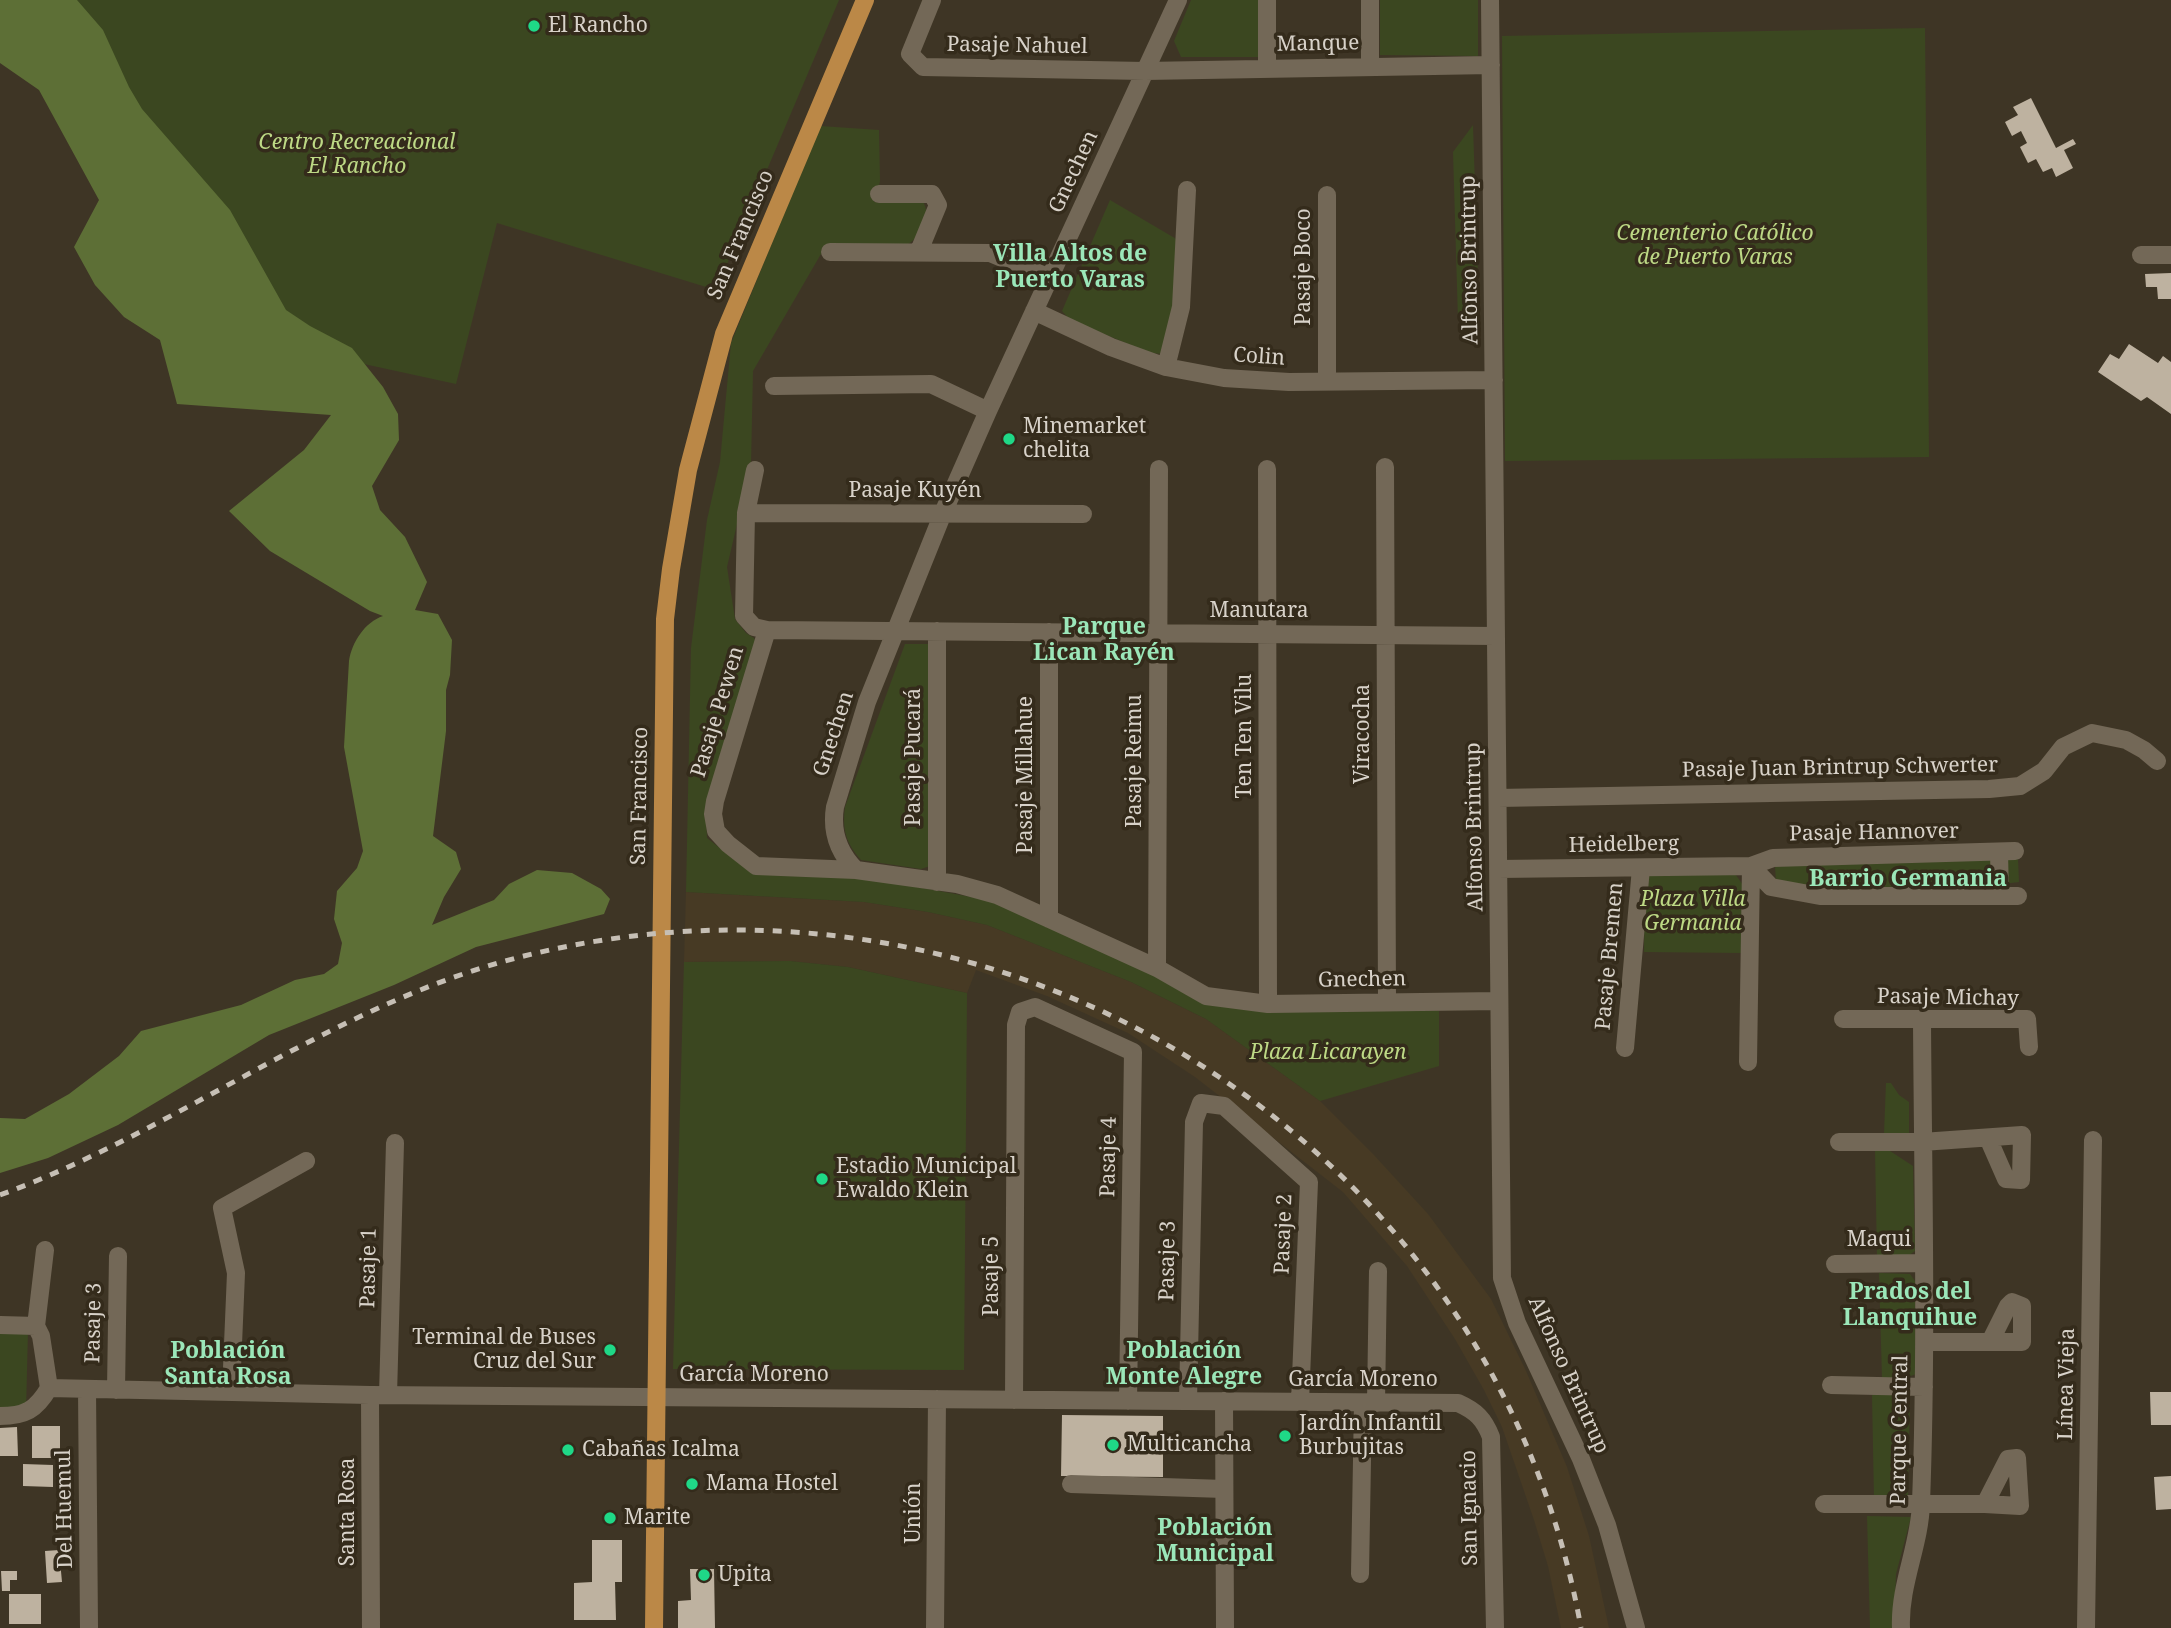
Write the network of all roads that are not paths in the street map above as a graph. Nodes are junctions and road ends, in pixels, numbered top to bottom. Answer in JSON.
{"nodes":[{"id":1,"x":865,"y":0,"type":"edge"},
{"id":2,"x":932,"y":0,"type":"edge"},
{"id":3,"x":1178,"y":0,"type":"edge"},
{"id":4,"x":1267,"y":0,"type":"edge"},
{"id":5,"x":1370,"y":0,"type":"edge"},
{"id":6,"x":1490,"y":0,"type":"edge"},
{"id":7,"x":1491,"y":65,"type":"junction"},
{"id":8,"x":1370,"y":66,"type":"junction"},
{"id":9,"x":1267,"y":68,"type":"junction"},
{"id":10,"x":1145,"y":71,"type":"junction"},
{"id":11,"x":1187,"y":190,"type":"dead end"},
{"id":12,"x":879,"y":194,"type":"dead end"},
{"id":13,"x":1326,"y":195,"type":"dead end"},
{"id":14,"x":919,"y":251,"type":"junction"},
{"id":15,"x":830,"y":253,"type":"dead end"},
{"id":16,"x":2141,"y":255,"type":"dead end"},
{"id":17,"x":2171,"y":255,"type":"edge"},
{"id":18,"x":1050,"y":278,"type":"junction"},
{"id":19,"x":1034,"y":311,"type":"junction"},
{"id":20,"x":1166,"y":367,"type":"junction"},
{"id":21,"x":1494,"y":380,"type":"junction"},
{"id":22,"x":1327,"y":381,"type":"junction"},
{"id":23,"x":774,"y":386,"type":"dead end"},
{"id":24,"x":988,"y":411,"type":"junction"},
{"id":25,"x":1385,"y":467,"type":"dead end"},
{"id":26,"x":1159,"y":469,"type":"dead end"},
{"id":27,"x":1267,"y":469,"type":"dead end"},
{"id":28,"x":755,"y":470,"type":"dead end"},
{"id":29,"x":746,"y":513,"type":"junction"},
{"id":30,"x":943,"y":513,"type":"junction"},
{"id":31,"x":1083,"y":514,"type":"dead end"},
{"id":32,"x":767,"y":630,"type":"junction"},
{"id":33,"x":896,"y":631,"type":"junction"},
{"id":34,"x":937,"y":631,"type":"junction"},
{"id":35,"x":1049,"y":632,"type":"junction"},
{"id":36,"x":1158,"y":633,"type":"junction"},
{"id":37,"x":1267,"y":634,"type":"junction"},
{"id":38,"x":1385,"y":635,"type":"junction"},
{"id":39,"x":1496,"y":636,"type":"junction"},
{"id":40,"x":2157,"y":761,"type":"dead end"},
{"id":41,"x":1497,"y":798,"type":"junction"},
{"id":42,"x":1751,"y":866,"type":"junction"},
{"id":43,"x":1641,"y":868,"type":"junction"},
{"id":44,"x":1498,"y":869,"type":"junction"},
{"id":45,"x":856,"y":870,"type":"junction"},
{"id":46,"x":937,"y":882,"type":"junction"},
{"id":47,"x":1049,"y":919,"type":"junction"},
{"id":48,"x":1157,"y":968,"type":"junction"},
{"id":49,"x":1387,"y":1001,"type":"junction"},
{"id":50,"x":1499,"y":1001,"type":"junction"},
{"id":51,"x":1268,"y":1004,"type":"junction"},
{"id":52,"x":1843,"y":1019,"type":"dead end"},
{"id":53,"x":1922,"y":1020,"type":"junction"},
{"id":54,"x":1016,"y":1026,"type":"joint"},
{"id":55,"x":2029,"y":1047,"type":"dead end"},
{"id":56,"x":1625,"y":1048,"type":"dead end"},
{"id":57,"x":1748,"y":1062,"type":"dead end"},
{"id":58,"x":1194,"y":1122,"type":"joint"},
{"id":59,"x":1988,"y":1138,"type":"dead end"},
{"id":60,"x":2093,"y":1140,"type":"dead end"},
{"id":61,"x":1839,"y":1142,"type":"dead end"},
{"id":62,"x":1922,"y":1142,"type":"junction"},
{"id":63,"x":395,"y":1143,"type":"dead end"},
{"id":64,"x":306,"y":1161,"type":"dead end"},
{"id":65,"x":45,"y":1250,"type":"dead end"},
{"id":66,"x":118,"y":1256,"type":"dead end"},
{"id":67,"x":1924,"y":1263,"type":"junction"},
{"id":68,"x":1835,"y":1264,"type":"dead end"},
{"id":69,"x":1378,"y":1271,"type":"dead end"},
{"id":70,"x":0,"y":1325,"type":"edge"},
{"id":71,"x":36,"y":1326,"type":"junction"},
{"id":72,"x":1925,"y":1342,"type":"junction"},
{"id":73,"x":1990,"y":1342,"type":"dead end"},
{"id":74,"x":1832,"y":1385,"type":"dead end"},
{"id":75,"x":1924,"y":1387,"type":"junction"},
{"id":76,"x":49,"y":1388,"type":"junction"},
{"id":77,"x":87,"y":1389,"type":"junction"},
{"id":78,"x":116,"y":1390,"type":"junction"},
{"id":79,"x":231,"y":1392,"type":"junction"},
{"id":80,"x":370,"y":1395,"type":"junction"},
{"id":81,"x":388,"y":1395,"type":"junction"},
{"id":82,"x":655,"y":1398,"type":"junction"},
{"id":83,"x":937,"y":1399,"type":"junction"},
{"id":84,"x":1014,"y":1400,"type":"junction"},
{"id":85,"x":1128,"y":1401,"type":"junction"},
{"id":86,"x":1188,"y":1401,"type":"junction"},
{"id":87,"x":1224,"y":1401,"type":"junction"},
{"id":88,"x":1300,"y":1402,"type":"junction"},
{"id":89,"x":1369,"y":1403,"type":"junction"},
{"id":90,"x":1458,"y":1403,"type":"joint"},
{"id":91,"x":0,"y":1416,"type":"edge"},
{"id":92,"x":1071,"y":1484,"type":"dead end"},
{"id":93,"x":1224,"y":1489,"type":"junction"},
{"id":94,"x":1824,"y":1504,"type":"dead end"},
{"id":95,"x":1984,"y":1504,"type":"dead end"},
{"id":96,"x":1922,"y":1506,"type":"junction"},
{"id":97,"x":1360,"y":1574,"type":"dead end"},
{"id":98,"x":89,"y":1628,"type":"edge"},
{"id":99,"x":371,"y":1628,"type":"edge"},
{"id":100,"x":654,"y":1628,"type":"edge"},
{"id":101,"x":935,"y":1628,"type":"edge"},
{"id":102,"x":1225,"y":1628,"type":"edge"},
{"id":103,"x":1495,"y":1628,"type":"edge"},
{"id":104,"x":1636,"y":1628,"type":"edge"},
{"id":105,"x":1901,"y":1628,"type":"edge"},
{"id":106,"x":2086,"y":1628,"type":"edge"}],
"edges":[{"from":1,"to":82,"type":"main road","name":"San Francisco"},
{"from":2,"to":10,"type":"street","name":"Pasaje Nahuel"},
{"from":3,"to":10,"type":"street","name":"Gnechen"},
{"from":4,"to":9,"type":"street"},
{"from":5,"to":8,"type":"street"},
{"from":6,"to":7,"type":"street","name":"Alfonso Brintrup"},
{"from":7,"to":8,"type":"street","name":"Manque"},
{"from":7,"to":21,"type":"street","name":"Alfonso Brintrup"},
{"from":8,"to":9,"type":"street","name":"Manque"},
{"from":9,"to":10,"type":"street","name":"Manque"},
{"from":10,"to":18,"type":"street","name":"Gnechen"},
{"from":11,"to":20,"type":"street"},
{"from":12,"to":14,"type":"street"},
{"from":13,"to":22,"type":"street","name":"Pasaje Boco"},
{"from":14,"to":15,"type":"street"},
{"from":14,"to":18,"type":"street"},
{"from":16,"to":17,"type":"street"},
{"from":18,"to":19,"type":"street","name":"Gnechen"},
{"from":19,"to":20,"type":"street","name":"Colin"},
{"from":19,"to":24,"type":"street","name":"Gnechen"},
{"from":20,"to":22,"type":"street","name":"Colin"},
{"from":21,"to":22,"type":"street","name":"Colin"},
{"from":21,"to":39,"type":"street","name":"Alfonso Brintrup"},
{"from":23,"to":24,"type":"street"},
{"from":24,"to":30,"type":"street","name":"Gnechen"},
{"from":25,"to":38,"type":"street","name":"Viracocha"},
{"from":26,"to":36,"type":"street","name":"Pasaje Reimu"},
{"from":27,"to":37,"type":"street","name":"Ten Ten Vilu"},
{"from":28,"to":29,"type":"street","name":"Pasaje Pewen"},
{"from":29,"to":30,"type":"street","name":"Pasaje Kuyén"},
{"from":29,"to":32,"type":"street","name":"Pasaje Pewen"},
{"from":30,"to":31,"type":"street","name":"Pasaje Kuyén"},
{"from":30,"to":33,"type":"street","name":"Gnechen"},
{"from":32,"to":33,"type":"street","name":"Manutara"},
{"from":32,"to":45,"type":"street","name":"Pasaje Pewen"},
{"from":33,"to":34,"type":"street","name":"Manutara"},
{"from":33,"to":45,"type":"street","name":"Gnechen"},
{"from":34,"to":35,"type":"street","name":"Manutara"},
{"from":34,"to":46,"type":"street","name":"Pasaje Pucará"},
{"from":35,"to":36,"type":"street","name":"Manutara"},
{"from":35,"to":47,"type":"street","name":"Pasaje Millahue"},
{"from":36,"to":37,"type":"street","name":"Manutara"},
{"from":36,"to":48,"type":"street","name":"Pasaje Reimu"},
{"from":37,"to":38,"type":"street","name":"Manutara"},
{"from":37,"to":51,"type":"street","name":"Ten Ten Vilu"},
{"from":38,"to":39,"type":"street","name":"Manutara"},
{"from":38,"to":49,"type":"street","name":"Viracocha"},
{"from":39,"to":41,"type":"street","name":"Alfonso Brintrup"},
{"from":40,"to":41,"type":"street","name":"Pasaje Juan Brintrup Schwerter"},
{"from":41,"to":44,"type":"street","name":"Alfonso Brintrup"},
{"from":42,"to":42,"type":"street","name":"Pasaje Hannover"},
{"from":42,"to":43,"type":"street","name":"Heidelberg"},
{"from":42,"to":57,"type":"street"},
{"from":43,"to":44,"type":"street","name":"Heidelberg"},
{"from":43,"to":56,"type":"street","name":"Pasaje Bremen"},
{"from":44,"to":50,"type":"street","name":"Alfonso Brintrup"},
{"from":45,"to":46,"type":"street","name":"Gnechen"},
{"from":46,"to":47,"type":"street","name":"Gnechen"},
{"from":47,"to":48,"type":"street","name":"Gnechen"},
{"from":48,"to":51,"type":"street","name":"Gnechen"},
{"from":49,"to":50,"type":"street","name":"Gnechen"},
{"from":49,"to":51,"type":"street","name":"Gnechen"},
{"from":50,"to":104,"type":"street","name":"Alfonso Brintrup"},
{"from":52,"to":53,"type":"street","name":"Pasaje Michay"},
{"from":53,"to":55,"type":"street","name":"Pasaje Michay"},
{"from":53,"to":62,"type":"street","name":"Parque Central"},
{"from":54,"to":84,"type":"street","name":"Pasaje 5"},
{"from":54,"to":85,"type":"street","name":"Pasaje 4"},
{"from":58,"to":86,"type":"street","name":"Pasaje 3"},
{"from":58,"to":88,"type":"street","name":"Pasaje 2"},
{"from":59,"to":62,"type":"street"},
{"from":60,"to":106,"type":"street","name":"Línea Vieja"},
{"from":61,"to":62,"type":"street"},
{"from":62,"to":67,"type":"street","name":"Parque Central"},
{"from":63,"to":81,"type":"street","name":"Pasaje 1"},
{"from":64,"to":79,"type":"street"},
{"from":65,"to":71,"type":"street"},
{"from":66,"to":78,"type":"street","name":"Pasaje 3"},
{"from":67,"to":68,"type":"street","name":"Maqui"},
{"from":67,"to":72,"type":"street","name":"Parque Central"},
{"from":69,"to":89,"type":"street"},
{"from":70,"to":71,"type":"street"},
{"from":71,"to":76,"type":"street"},
{"from":72,"to":73,"type":"street"},
{"from":72,"to":75,"type":"street","name":"Parque Central"},
{"from":74,"to":75,"type":"street"},
{"from":75,"to":96,"type":"street","name":"Parque Central"},
{"from":76,"to":77,"type":"street","name":"García Moreno"},
{"from":76,"to":91,"type":"street"},
{"from":77,"to":78,"type":"street","name":"García Moreno"},
{"from":77,"to":98,"type":"street","name":"Del Huemul"},
{"from":78,"to":79,"type":"street","name":"García Moreno"},
{"from":79,"to":80,"type":"street","name":"García Moreno"},
{"from":80,"to":81,"type":"street","name":"García Moreno"},
{"from":80,"to":99,"type":"street","name":"Santa Rosa"},
{"from":81,"to":82,"type":"street","name":"García Moreno"},
{"from":82,"to":83,"type":"street","name":"García Moreno"},
{"from":82,"to":100,"type":"main road","name":"San Francisco"},
{"from":83,"to":84,"type":"street","name":"García Moreno"},
{"from":83,"to":101,"type":"street","name":"Unión"},
{"from":84,"to":85,"type":"street","name":"García Moreno"},
{"from":85,"to":86,"type":"street","name":"García Moreno"},
{"from":86,"to":87,"type":"street","name":"García Moreno"},
{"from":87,"to":88,"type":"street","name":"García Moreno"},
{"from":87,"to":93,"type":"street"},
{"from":88,"to":89,"type":"street","name":"García Moreno"},
{"from":89,"to":90,"type":"street","name":"García Moreno"},
{"from":89,"to":97,"type":"street"},
{"from":90,"to":103,"type":"street","name":"San Ignacio"},
{"from":92,"to":93,"type":"street"},
{"from":93,"to":102,"type":"street"},
{"from":94,"to":96,"type":"street"},
{"from":95,"to":96,"type":"street"},
{"from":96,"to":105,"type":"street","name":"Parque Central"}]}
